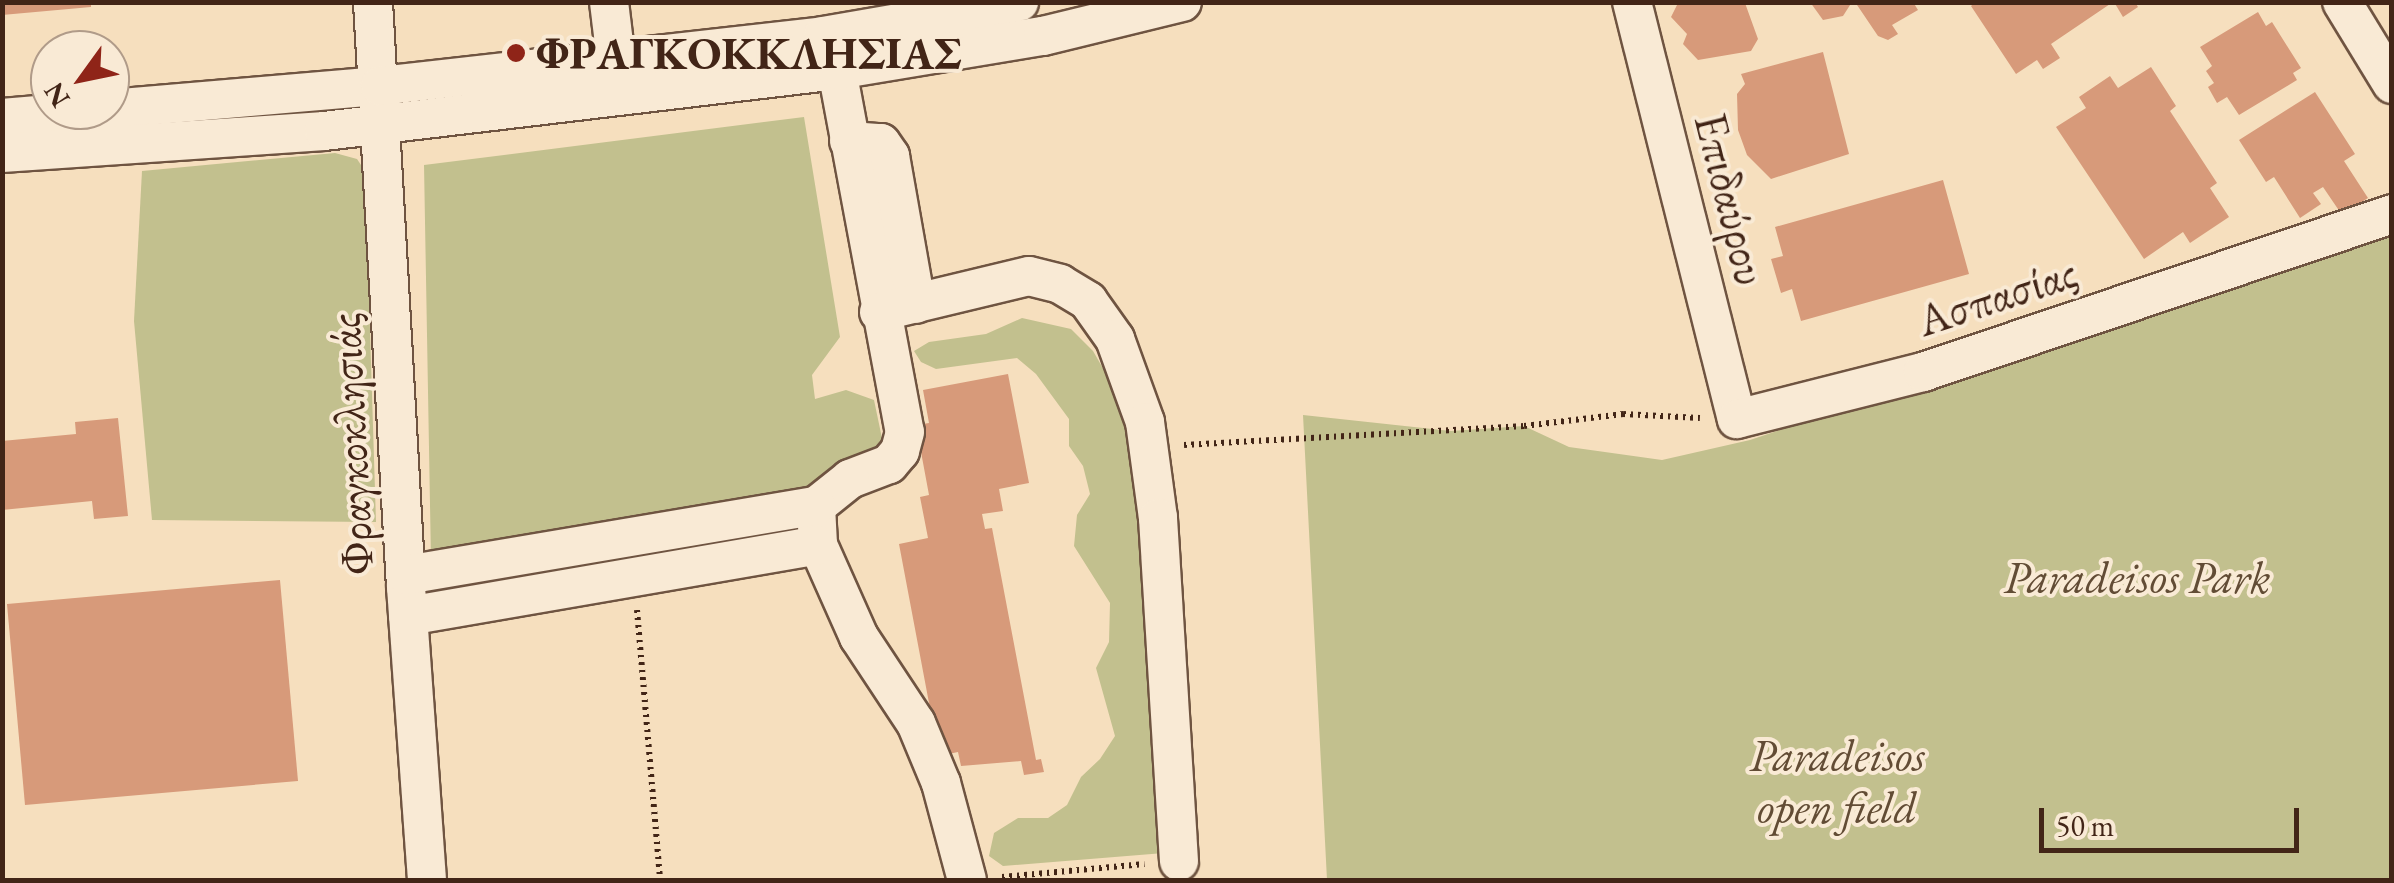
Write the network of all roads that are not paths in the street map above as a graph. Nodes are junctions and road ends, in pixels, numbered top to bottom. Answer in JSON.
{"nodes":[{"id":1,"x":373,"y":2,"type":"edge"},
{"id":2,"x":609,"y":2,"type":"edge"},
{"id":3,"x":1019,"y":2,"type":"edge"},
{"id":4,"x":1182,"y":2,"type":"edge"},
{"id":5,"x":1632,"y":2,"type":"edge"},
{"id":6,"x":2342,"y":2,"type":"edge"},
{"id":7,"x":616,"y":60,"type":"junction"},
{"id":8,"x":836,"y":70,"type":"junction"},
{"id":9,"x":2392,"y":84,"type":"edge"},
{"id":10,"x":382,"y":105,"type":"junction"},
{"id":11,"x":130,"y":109,"type":"edge"},
{"id":12,"x":30,"y":116,"type":"edge"},
{"id":13,"x":2,"y":118,"type":"edge"},
{"id":14,"x":848,"y":141,"type":"junction"},
{"id":15,"x":2,"y":153,"type":"edge"},
{"id":16,"x":2392,"y":214,"type":"edge"},
{"id":17,"x":916,"y":304,"type":"junction"},
{"id":18,"x":879,"y":312,"type":"junction"},
{"id":19,"x":1738,"y":419,"type":"joint"},
{"id":20,"x":816,"y":506,"type":"junction"},
{"id":21,"x":818,"y":545,"type":"junction"},
{"id":22,"x":406,"y":575,"type":"junction"},
{"id":23,"x":408,"y":616,"type":"junction"},
{"id":24,"x":1180,"y":861,"type":"road end"},
{"id":25,"x":428,"y":880,"type":"edge"},
{"id":26,"x":967,"y":880,"type":"edge"}],
"edges":[{"from":1,"to":10,"type":"street","name":"Φραγκοκλησιάς"},
{"from":2,"to":7,"type":"street"},
{"from":3,"to":7,"type":"street"},
{"from":4,"to":8,"type":"street"},
{"from":5,"to":19,"type":"street","name":"Επιδαύρου"},
{"from":6,"to":9,"type":"street"},
{"from":7,"to":10,"type":"street"},
{"from":8,"to":10,"type":"street"},
{"from":8,"to":14,"type":"street"},
{"from":10,"to":11,"type":"street"},
{"from":10,"to":15,"type":"street"},
{"from":10,"to":22,"type":"street","name":"Φραγκοκλησιάς"},
{"from":12,"to":13,"type":"street"},
{"from":14,"to":17,"type":"street"},
{"from":14,"to":18,"type":"street"},
{"from":16,"to":19,"type":"street","name":"Ασπασίας"},
{"from":17,"to":18,"type":"street"},
{"from":17,"to":24,"type":"street"},
{"from":18,"to":20,"type":"street"},
{"from":20,"to":21,"type":"street"},
{"from":20,"to":22,"type":"street"},
{"from":21,"to":23,"type":"street"},
{"from":21,"to":26,"type":"street"},
{"from":22,"to":23,"type":"street","name":"Φραγκοκλησιάς"},
{"from":23,"to":25,"type":"street","name":"Φραγκοκλησιάς"}]}
